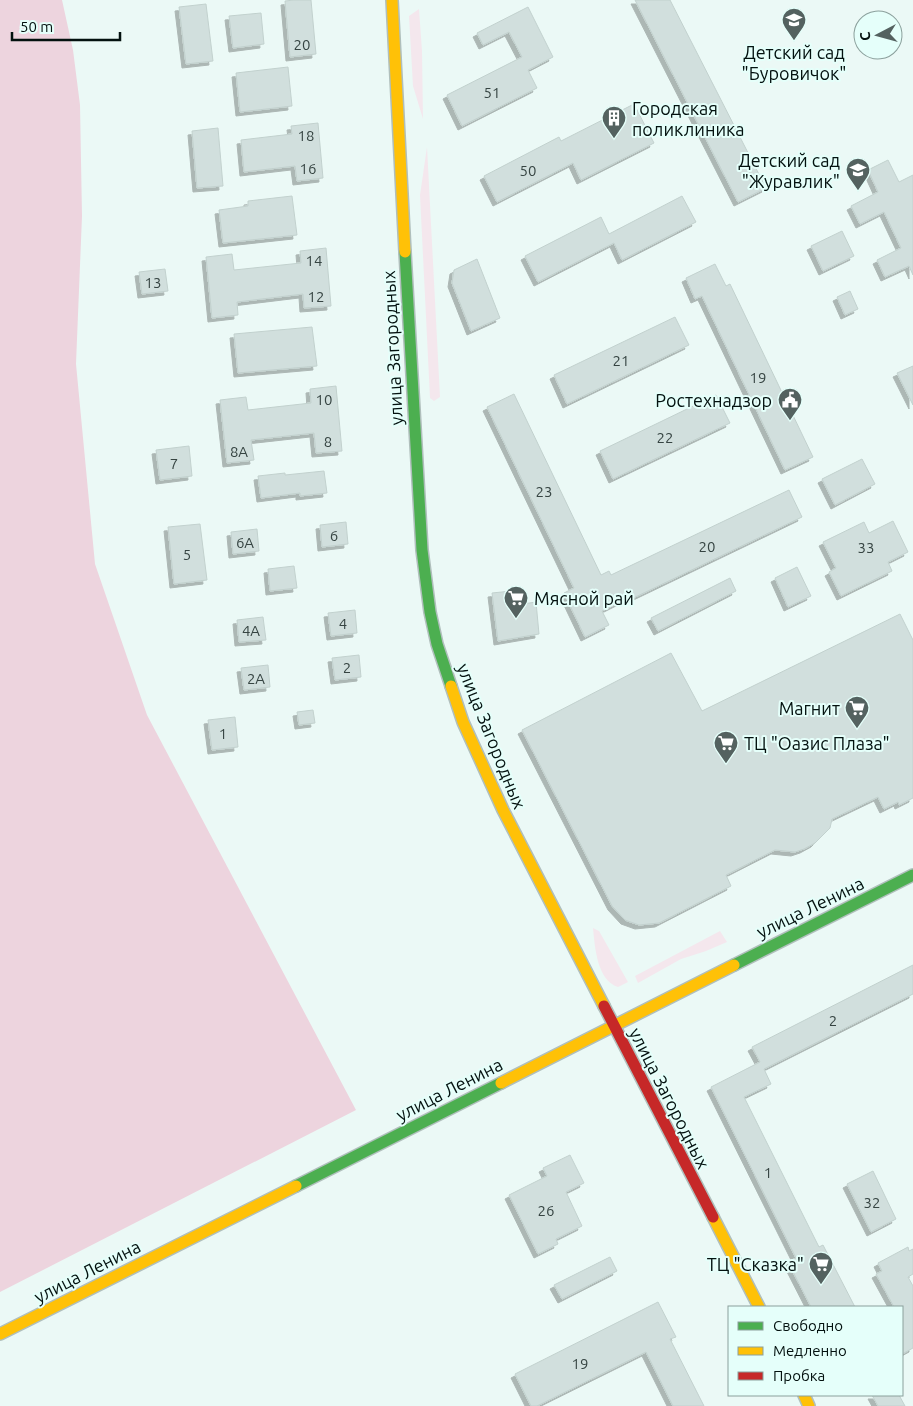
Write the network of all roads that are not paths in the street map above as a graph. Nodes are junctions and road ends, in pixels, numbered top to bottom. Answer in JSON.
{"nodes":[{"id":1,"x":392,"y":0,"type":"edge"},
{"id":2,"x":913,"y":876,"type":"edge"},
{"id":3,"x":612,"y":1025,"type":"junction"},
{"id":4,"x":758,"y":1306,"type":"edge"},
{"id":5,"x":0,"y":1334,"type":"edge"}],
"edges":[{"from":1,"to":3,"type":"main road","name":"улица Загородных"},
{"from":2,"to":3,"type":"main road","name":"улица Ленина"},
{"from":3,"to":4,"type":"main road","name":"улица Загородных"},
{"from":3,"to":5,"type":"main road","name":"улица Ленина"}]}
